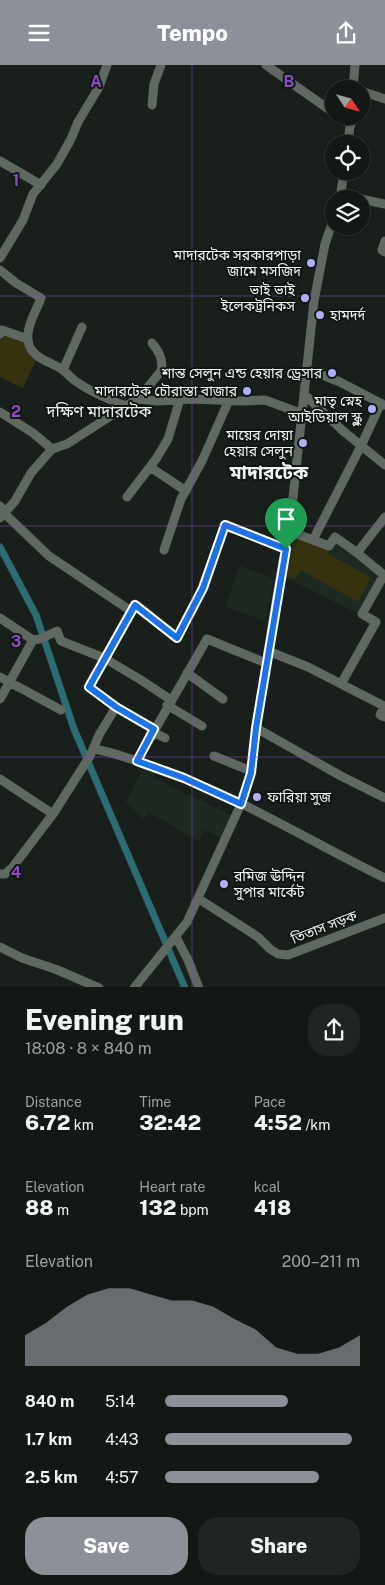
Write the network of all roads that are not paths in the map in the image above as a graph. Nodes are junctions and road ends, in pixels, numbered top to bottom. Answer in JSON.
{"nodes":[{"id":1,"x":107,"y":65,"type":"edge"},
{"id":2,"x":161,"y":65,"type":"edge"},
{"id":3,"x":266,"y":65,"type":"edge"},
{"id":4,"x":355,"y":65,"type":"edge"},
{"id":5,"x":354,"y":80,"type":"edge"},
{"id":6,"x":370,"y":94,"type":"edge"},
{"id":7,"x":385,"y":99,"type":"edge"},
{"id":8,"x":152,"y":105,"type":"dead end"},
{"id":9,"x":325,"y":107,"type":"edge"},
{"id":10,"x":0,"y":161,"type":"edge"},
{"id":11,"x":41,"y":185,"type":"junction"},
{"id":12,"x":370,"y":201,"type":"edge"},
{"id":13,"x":385,"y":204,"type":"edge"},
{"id":14,"x":328,"y":235,"type":"edge"},
{"id":15,"x":385,"y":241,"type":"edge"},
{"id":16,"x":385,"y":252,"type":"edge"},
{"id":17,"x":0,"y":258,"type":"edge"},
{"id":18,"x":0,"y":269,"type":"edge"},
{"id":19,"x":82,"y":327,"type":"dead end"},
{"id":20,"x":0,"y":334,"type":"edge"},
{"id":21,"x":28,"y":339,"type":"junction"},
{"id":22,"x":152,"y":343,"type":"dead end"},
{"id":23,"x":307,"y":369,"type":"junction"},
{"id":24,"x":63,"y":370,"type":"junction"},
{"id":25,"x":305,"y":395,"type":"junction"},
{"id":26,"x":138,"y":399,"type":"junction"},
{"id":27,"x":180,"y":399,"type":"junction"},
{"id":28,"x":229,"y":400,"type":"junction"},
{"id":29,"x":383,"y":404,"type":"edge"},
{"id":30,"x":126,"y":406,"type":"junction"},
{"id":31,"x":303,"y":414,"type":"junction"},
{"id":32,"x":2,"y":416,"type":"edge"},
{"id":33,"x":362,"y":446,"type":"junction"},
{"id":34,"x":52,"y":449,"type":"junction"},
{"id":35,"x":385,"y":465,"type":"edge"},
{"id":36,"x":150,"y":467,"type":"junction"},
{"id":37,"x":186,"y":491,"type":"junction"},
{"id":38,"x":127,"y":497,"type":"dead end"},
{"id":39,"x":2,"y":513,"type":"edge"},
{"id":40,"x":385,"y":517,"type":"edge"},
{"id":41,"x":289,"y":531,"type":"junction"},
{"id":42,"x":313,"y":540,"type":"junction"},
{"id":43,"x":286,"y":549,"type":"junction"},
{"id":44,"x":164,"y":550,"type":"dead end"},
{"id":45,"x":357,"y":553,"type":"junction"},
{"id":46,"x":130,"y":611,"type":"junction"},
{"id":47,"x":0,"y":618,"type":"edge"},
{"id":48,"x":376,"y":622,"type":"junction"},
{"id":49,"x":385,"y":627,"type":"edge"},
{"id":50,"x":41,"y":638,"type":"junction"},
{"id":51,"x":268,"y":651,"type":"junction"},
{"id":52,"x":104,"y":658,"type":"junction"},
{"id":53,"x":266,"y":663,"type":"junction"},
{"id":54,"x":187,"y":673,"type":"junction"},
{"id":55,"x":0,"y":677,"type":"edge"},
{"id":56,"x":10,"y":681,"type":"junction"},
{"id":57,"x":341,"y":684,"type":"junction"},
{"id":58,"x":0,"y":699,"type":"edge"},
{"id":59,"x":223,"y":699,"type":"dead end"},
{"id":60,"x":169,"y":703,"type":"junction"},
{"id":61,"x":116,"y":707,"type":"junction"},
{"id":62,"x":61,"y":710,"type":"dead end"},
{"id":63,"x":385,"y":717,"type":"edge"},
{"id":64,"x":202,"y":725,"type":"dead end"},
{"id":65,"x":256,"y":728,"type":"junction"},
{"id":66,"x":154,"y":731,"type":"junction"},
{"id":67,"x":165,"y":738,"type":"dead end"},
{"id":68,"x":92,"y":752,"type":"junction"},
{"id":69,"x":214,"y":756,"type":"dead end"},
{"id":70,"x":137,"y":761,"type":"junction"},
{"id":71,"x":251,"y":771,"type":"junction"},
{"id":72,"x":0,"y":779,"type":"edge"},
{"id":73,"x":385,"y":798,"type":"edge"},
{"id":74,"x":241,"y":804,"type":"junction"},
{"id":75,"x":53,"y":814,"type":"junction"},
{"id":76,"x":0,"y":874,"type":"edge"},
{"id":77,"x":385,"y":878,"type":"edge"},
{"id":78,"x":199,"y":899,"type":"junction"},
{"id":79,"x":385,"y":918,"type":"edge"},
{"id":80,"x":174,"y":940,"type":"junction"},
{"id":81,"x":0,"y":947,"type":"edge"},
{"id":82,"x":99,"y":987,"type":"edge"},
{"id":83,"x":134,"y":987,"type":"edge"},
{"id":84,"x":199,"y":987,"type":"edge"}],
"edges":[{"from":1,"to":11,"type":"street"},
{"from":2,"to":8,"type":"street"},
{"from":3,"to":9,"type":"street"},
{"from":4,"to":5,"type":"street"},
{"from":6,"to":7,"type":"street"},
{"from":10,"to":11,"type":"street"},
{"from":11,"to":17,"type":"street"},
{"from":12,"to":13,"type":"street"},
{"from":14,"to":23,"type":"street"},
{"from":15,"to":16,"type":"street"},
{"from":18,"to":21,"type":"street"},
{"from":19,"to":24,"type":"street"},
{"from":20,"to":21,"type":"street"},
{"from":21,"to":24,"type":"street"},
{"from":22,"to":26,"type":"street"},
{"from":23,"to":25,"type":"street"},
{"from":23,"to":29,"type":"street"},
{"from":24,"to":30,"type":"street"},
{"from":25,"to":31,"type":"street"},
{"from":25,"to":33,"type":"street"},
{"from":26,"to":27,"type":"street"},
{"from":26,"to":30,"type":"street"},
{"from":27,"to":28,"type":"street"},
{"from":27,"to":36,"type":"street"},
{"from":28,"to":31,"type":"street"},
{"from":28,"to":37,"type":"street"},
{"from":29,"to":33,"type":"street"},
{"from":30,"to":34,"type":"street"},
{"from":31,"to":41,"type":"street"},
{"from":32,"to":34,"type":"street"},
{"from":33,"to":35,"type":"street"},
{"from":33,"to":42,"type":"street"},
{"from":34,"to":39,"type":"street"},
{"from":36,"to":37,"type":"street"},
{"from":36,"to":38,"type":"street"},
{"from":37,"to":44,"type":"street"},
{"from":39,"to":46,"type":"street"},
{"from":40,"to":45,"type":"street"},
{"from":41,"to":42,"type":"street"},
{"from":41,"to":43,"type":"street"},
{"from":42,"to":45,"type":"street"},
{"from":43,"to":46,"type":"street"},
{"from":43,"to":51,"type":"street"},
{"from":45,"to":48,"type":"street"},
{"from":46,"to":52,"type":"street"},
{"from":47,"to":50,"type":"street"},
{"from":48,"to":49,"type":"street"},
{"from":48,"to":57,"type":"street"},
{"from":50,"to":52,"type":"street"},
{"from":50,"to":56,"type":"street"},
{"from":51,"to":53,"type":"street"},
{"from":51,"to":57,"type":"street"},
{"from":52,"to":60,"type":"street"},
{"from":52,"to":61,"type":"street"},
{"from":53,"to":54,"type":"street"},
{"from":53,"to":65,"type":"street"},
{"from":54,"to":59,"type":"street"},
{"from":54,"to":60,"type":"street"},
{"from":55,"to":56,"type":"street"},
{"from":56,"to":58,"type":"street"},
{"from":56,"to":62,"type":"street"},
{"from":57,"to":63,"type":"street"},
{"from":60,"to":64,"type":"street"},
{"from":60,"to":66,"type":"street"},
{"from":61,"to":66,"type":"street"},
{"from":61,"to":68,"type":"street"},
{"from":65,"to":71,"type":"street"},
{"from":65,"to":73,"type":"street"},
{"from":66,"to":67,"type":"street"},
{"from":66,"to":70,"type":"street"},
{"from":68,"to":70,"type":"street"},
{"from":68,"to":75,"type":"street"},
{"from":69,"to":71,"type":"street"},
{"from":70,"to":74,"type":"street"},
{"from":71,"to":74,"type":"street"},
{"from":72,"to":75,"type":"street"},
{"from":74,"to":77,"type":"street"},
{"from":74,"to":78,"type":"street"},
{"from":75,"to":76,"type":"street"},
{"from":78,"to":79,"type":"street","name":"তিতাস সড়ক"},
{"from":78,"to":80,"type":"street"},
{"from":80,"to":83,"type":"street"},
{"from":80,"to":84,"type":"street"},
{"from":81,"to":82,"type":"street"}]}
